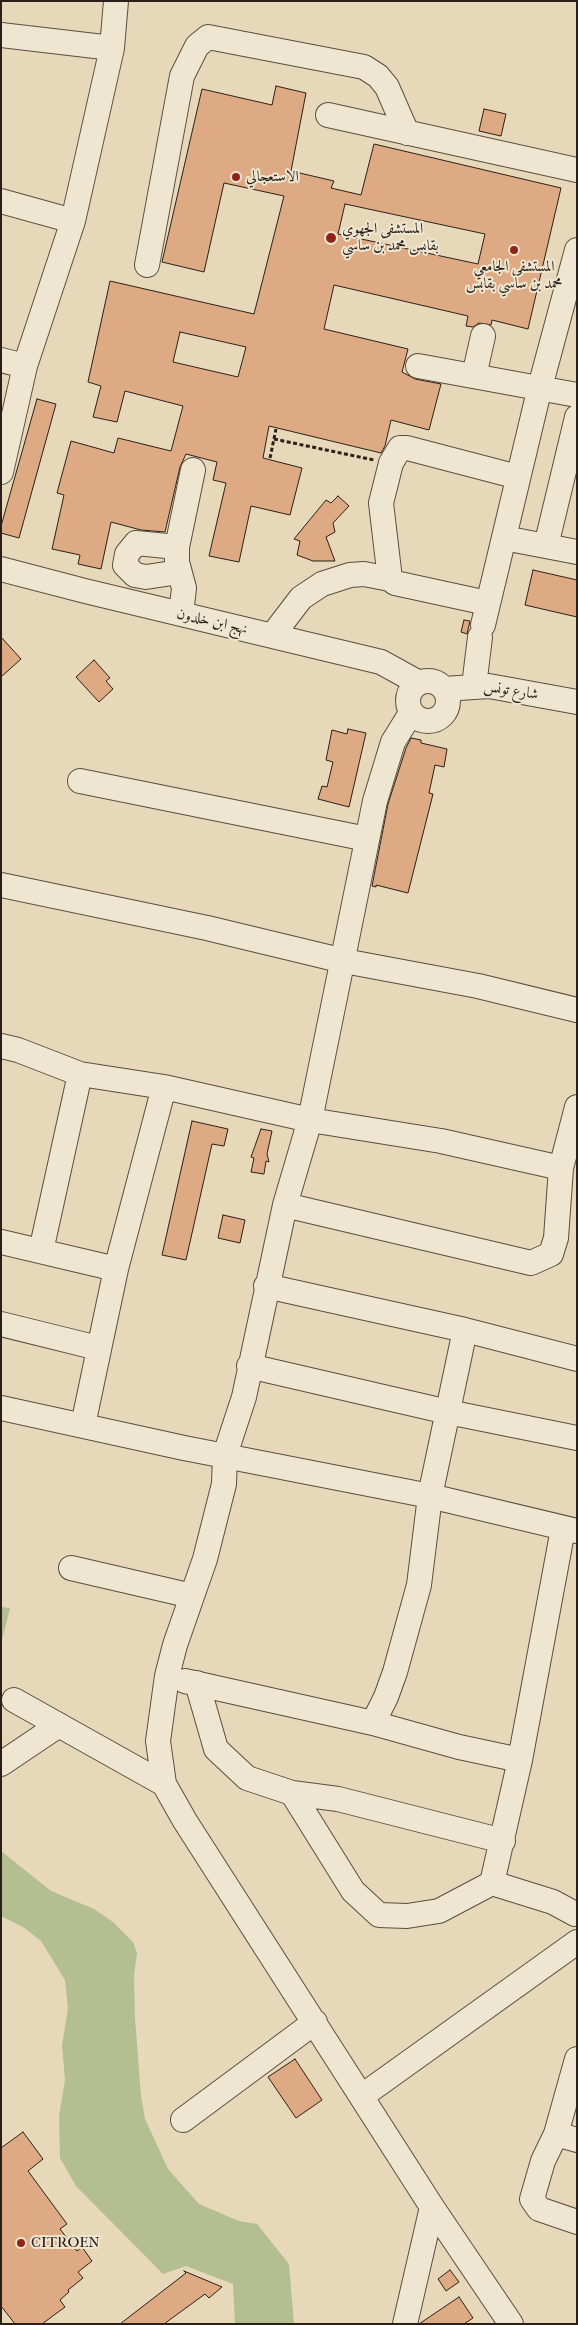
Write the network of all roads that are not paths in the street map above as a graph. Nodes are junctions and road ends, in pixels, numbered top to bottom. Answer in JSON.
{"nodes":[{"id":1,"x":116,"y":1,"type":"edge"},
{"id":2,"x":1,"y":35,"type":"edge"},
{"id":3,"x":112,"y":48,"type":"junction"},
{"id":4,"x":328,"y":116,"type":"dead end"},
{"id":5,"x":407,"y":132,"type":"junction"},
{"id":6,"x":577,"y":170,"type":"edge"},
{"id":7,"x":1,"y":201,"type":"edge"},
{"id":8,"x":73,"y":221,"type":"junction"},
{"id":9,"x":577,"y":250,"type":"edge"},
{"id":10,"x":147,"y":265,"type":"dead end"},
{"id":11,"x":483,"y":336,"type":"dead end"},
{"id":12,"x":1,"y":360,"type":"edge"},
{"id":13,"x":26,"y":366,"type":"junction"},
{"id":14,"x":418,"y":366,"type":"dead end"},
{"id":15,"x":474,"y":376,"type":"junction"},
{"id":16,"x":540,"y":387,"type":"junction"},
{"id":17,"x":576,"y":394,"type":"edge"},
{"id":18,"x":577,"y":417,"type":"edge"},
{"id":19,"x":193,"y":470,"type":"dead end"},
{"id":20,"x":1,"y":472,"type":"edge"},
{"id":21,"x":518,"y":477,"type":"junction"},
{"id":22,"x":504,"y":538,"type":"junction"},
{"id":23,"x":546,"y":546,"type":"junction"},
{"id":24,"x":177,"y":547,"type":"junction"},
{"id":25,"x":577,"y":552,"type":"edge"},
{"id":26,"x":1,"y":569,"type":"edge"},
{"id":27,"x":179,"y":572,"type":"junction"},
{"id":28,"x":390,"y":579,"type":"junction"},
{"id":29,"x":181,"y":614,"type":"junction"},
{"id":30,"x":483,"y":621,"type":"junction"},
{"id":31,"x":272,"y":636,"type":"junction"},
{"id":32,"x":419,"y":683,"type":"junction"},
{"id":33,"x":474,"y":686,"type":"junction"},
{"id":34,"x":444,"y":689,"type":"junction"},
{"id":35,"x":577,"y":702,"type":"edge"},
{"id":36,"x":411,"y":713,"type":"junction"},
{"id":37,"x":80,"y":781,"type":"dead end"},
{"id":38,"x":367,"y":839,"type":"junction"},
{"id":39,"x":1,"y":885,"type":"edge"},
{"id":40,"x":344,"y":961,"type":"junction"},
{"id":41,"x":577,"y":1010,"type":"edge"},
{"id":42,"x":1,"y":1046,"type":"edge"},
{"id":43,"x":80,"y":1074,"type":"junction"},
{"id":44,"x":164,"y":1087,"type":"junction"},
{"id":45,"x":577,"y":1106,"type":"edge"},
{"id":46,"x":310,"y":1120,"type":"junction"},
{"id":47,"x":561,"y":1168,"type":"junction"},
{"id":48,"x":285,"y":1205,"type":"junction"},
{"id":49,"x":1,"y":1242,"type":"edge"},
{"id":50,"x":42,"y":1251,"type":"junction"},
{"id":51,"x":116,"y":1269,"type":"junction"},
{"id":52,"x":266,"y":1286,"type":"junction"},
{"id":53,"x":1,"y":1324,"type":"edge"},
{"id":54,"x":465,"y":1330,"type":"junction"},
{"id":55,"x":98,"y":1348,"type":"junction"},
{"id":56,"x":577,"y":1359,"type":"edge"},
{"id":57,"x":249,"y":1366,"type":"junction"},
{"id":58,"x":1,"y":1408,"type":"edge"},
{"id":59,"x":448,"y":1412,"type":"junction"},
{"id":60,"x":83,"y":1425,"type":"junction"},
{"id":61,"x":577,"y":1438,"type":"edge"},
{"id":62,"x":225,"y":1455,"type":"junction"},
{"id":63,"x":430,"y":1496,"type":"junction"},
{"id":64,"x":570,"y":1530,"type":"edge"},
{"id":65,"x":71,"y":1568,"type":"dead end"},
{"id":66,"x":192,"y":1596,"type":"junction"},
{"id":67,"x":167,"y":1676,"type":"junction"},
{"id":68,"x":197,"y":1683,"type":"junction"},
{"id":69,"x":14,"y":1700,"type":"dead end"},
{"id":70,"x":374,"y":1723,"type":"junction"},
{"id":71,"x":59,"y":1725,"type":"junction"},
{"id":72,"x":520,"y":1760,"type":"junction"},
{"id":73,"x":1,"y":1764,"type":"edge"},
{"id":74,"x":164,"y":1784,"type":"junction"},
{"id":75,"x":292,"y":1793,"type":"junction"},
{"id":76,"x":502,"y":1841,"type":"junction"},
{"id":77,"x":492,"y":1883,"type":"junction"},
{"id":78,"x":576,"y":1914,"type":"edge"},
{"id":79,"x":577,"y":1942,"type":"edge"},
{"id":80,"x":315,"y":2022,"type":"junction"},
{"id":81,"x":577,"y":2059,"type":"edge"},
{"id":82,"x":362,"y":2096,"type":"junction"},
{"id":83,"x":183,"y":2120,"type":"dead end"},
{"id":84,"x":566,"y":2137,"type":"edge"},
{"id":85,"x":432,"y":2207,"type":"junction"},
{"id":86,"x":577,"y":2222,"type":"edge"},
{"id":87,"x":405,"y":2324,"type":"edge"},
{"id":88,"x":511,"y":2324,"type":"edge"}],
"edges":[{"from":1,"to":3,"type":"street"},
{"from":2,"to":3,"type":"street"},
{"from":3,"to":8,"type":"street"},
{"from":4,"to":5,"type":"street"},
{"from":5,"to":6,"type":"street"},
{"from":5,"to":10,"type":"street"},
{"from":7,"to":8,"type":"street"},
{"from":8,"to":13,"type":"street"},
{"from":9,"to":16,"type":"street"},
{"from":11,"to":15,"type":"street"},
{"from":12,"to":13,"type":"street"},
{"from":13,"to":20,"type":"street"},
{"from":14,"to":15,"type":"street"},
{"from":15,"to":16,"type":"street"},
{"from":16,"to":17,"type":"street"},
{"from":16,"to":21,"type":"street"},
{"from":18,"to":23,"type":"street"},
{"from":19,"to":24,"type":"street"},
{"from":21,"to":22,"type":"street"},
{"from":21,"to":28,"type":"street"},
{"from":22,"to":23,"type":"street"},
{"from":22,"to":30,"type":"street"},
{"from":23,"to":25,"type":"street"},
{"from":24,"to":27,"type":"street"},
{"from":24,"to":27,"type":"street"},
{"from":26,"to":29,"type":"street","name":"نهج ابن خلدون"},
{"from":27,"to":29,"type":"street"},
{"from":28,"to":30,"type":"street"},
{"from":28,"to":31,"type":"street"},
{"from":29,"to":31,"type":"street","name":"نهج ابن خلدون"},
{"from":30,"to":33,"type":"street"},
{"from":31,"to":32,"type":"street","name":"نهج ابن خلدون"},
{"from":32,"to":34,"type":"street"},
{"from":32,"to":36,"type":"street"},
{"from":33,"to":34,"type":"street","name":"شارع تونس"},
{"from":33,"to":35,"type":"street","name":"شارع تونس"},
{"from":34,"to":36,"type":"street"},
{"from":36,"to":38,"type":"street"},
{"from":37,"to":38,"type":"street"},
{"from":38,"to":40,"type":"street"},
{"from":39,"to":40,"type":"street"},
{"from":40,"to":41,"type":"street"},
{"from":40,"to":46,"type":"street"},
{"from":42,"to":43,"type":"street"},
{"from":43,"to":44,"type":"street"},
{"from":43,"to":50,"type":"street"},
{"from":44,"to":46,"type":"street"},
{"from":44,"to":51,"type":"street"},
{"from":45,"to":47,"type":"street"},
{"from":46,"to":47,"type":"street"},
{"from":46,"to":48,"type":"street"},
{"from":47,"to":48,"type":"street"},
{"from":48,"to":52,"type":"street"},
{"from":49,"to":50,"type":"street"},
{"from":50,"to":51,"type":"street"},
{"from":51,"to":55,"type":"street"},
{"from":52,"to":54,"type":"street"},
{"from":52,"to":57,"type":"street"},
{"from":53,"to":55,"type":"street"},
{"from":54,"to":56,"type":"street"},
{"from":54,"to":59,"type":"street"},
{"from":55,"to":60,"type":"street"},
{"from":57,"to":59,"type":"street"},
{"from":57,"to":62,"type":"street"},
{"from":58,"to":60,"type":"street"},
{"from":59,"to":61,"type":"street"},
{"from":59,"to":63,"type":"street"},
{"from":60,"to":62,"type":"street"},
{"from":62,"to":63,"type":"street"},
{"from":62,"to":66,"type":"street"},
{"from":63,"to":64,"type":"street"},
{"from":63,"to":70,"type":"street"},
{"from":64,"to":72,"type":"street"},
{"from":65,"to":66,"type":"street"},
{"from":66,"to":67,"type":"street"},
{"from":67,"to":68,"type":"street"},
{"from":67,"to":74,"type":"street"},
{"from":68,"to":70,"type":"street"},
{"from":68,"to":75,"type":"street"},
{"from":69,"to":71,"type":"street"},
{"from":70,"to":72,"type":"street"},
{"from":71,"to":73,"type":"street"},
{"from":71,"to":74,"type":"street"},
{"from":72,"to":76,"type":"street"},
{"from":74,"to":80,"type":"street"},
{"from":75,"to":76,"type":"street"},
{"from":75,"to":77,"type":"street"},
{"from":76,"to":77,"type":"street"},
{"from":77,"to":78,"type":"street"},
{"from":79,"to":82,"type":"street"},
{"from":80,"to":82,"type":"street"},
{"from":80,"to":83,"type":"street"},
{"from":81,"to":84,"type":"street"},
{"from":82,"to":85,"type":"street"},
{"from":84,"to":86,"type":"street"},
{"from":85,"to":87,"type":"street"},
{"from":85,"to":88,"type":"street"}]}
